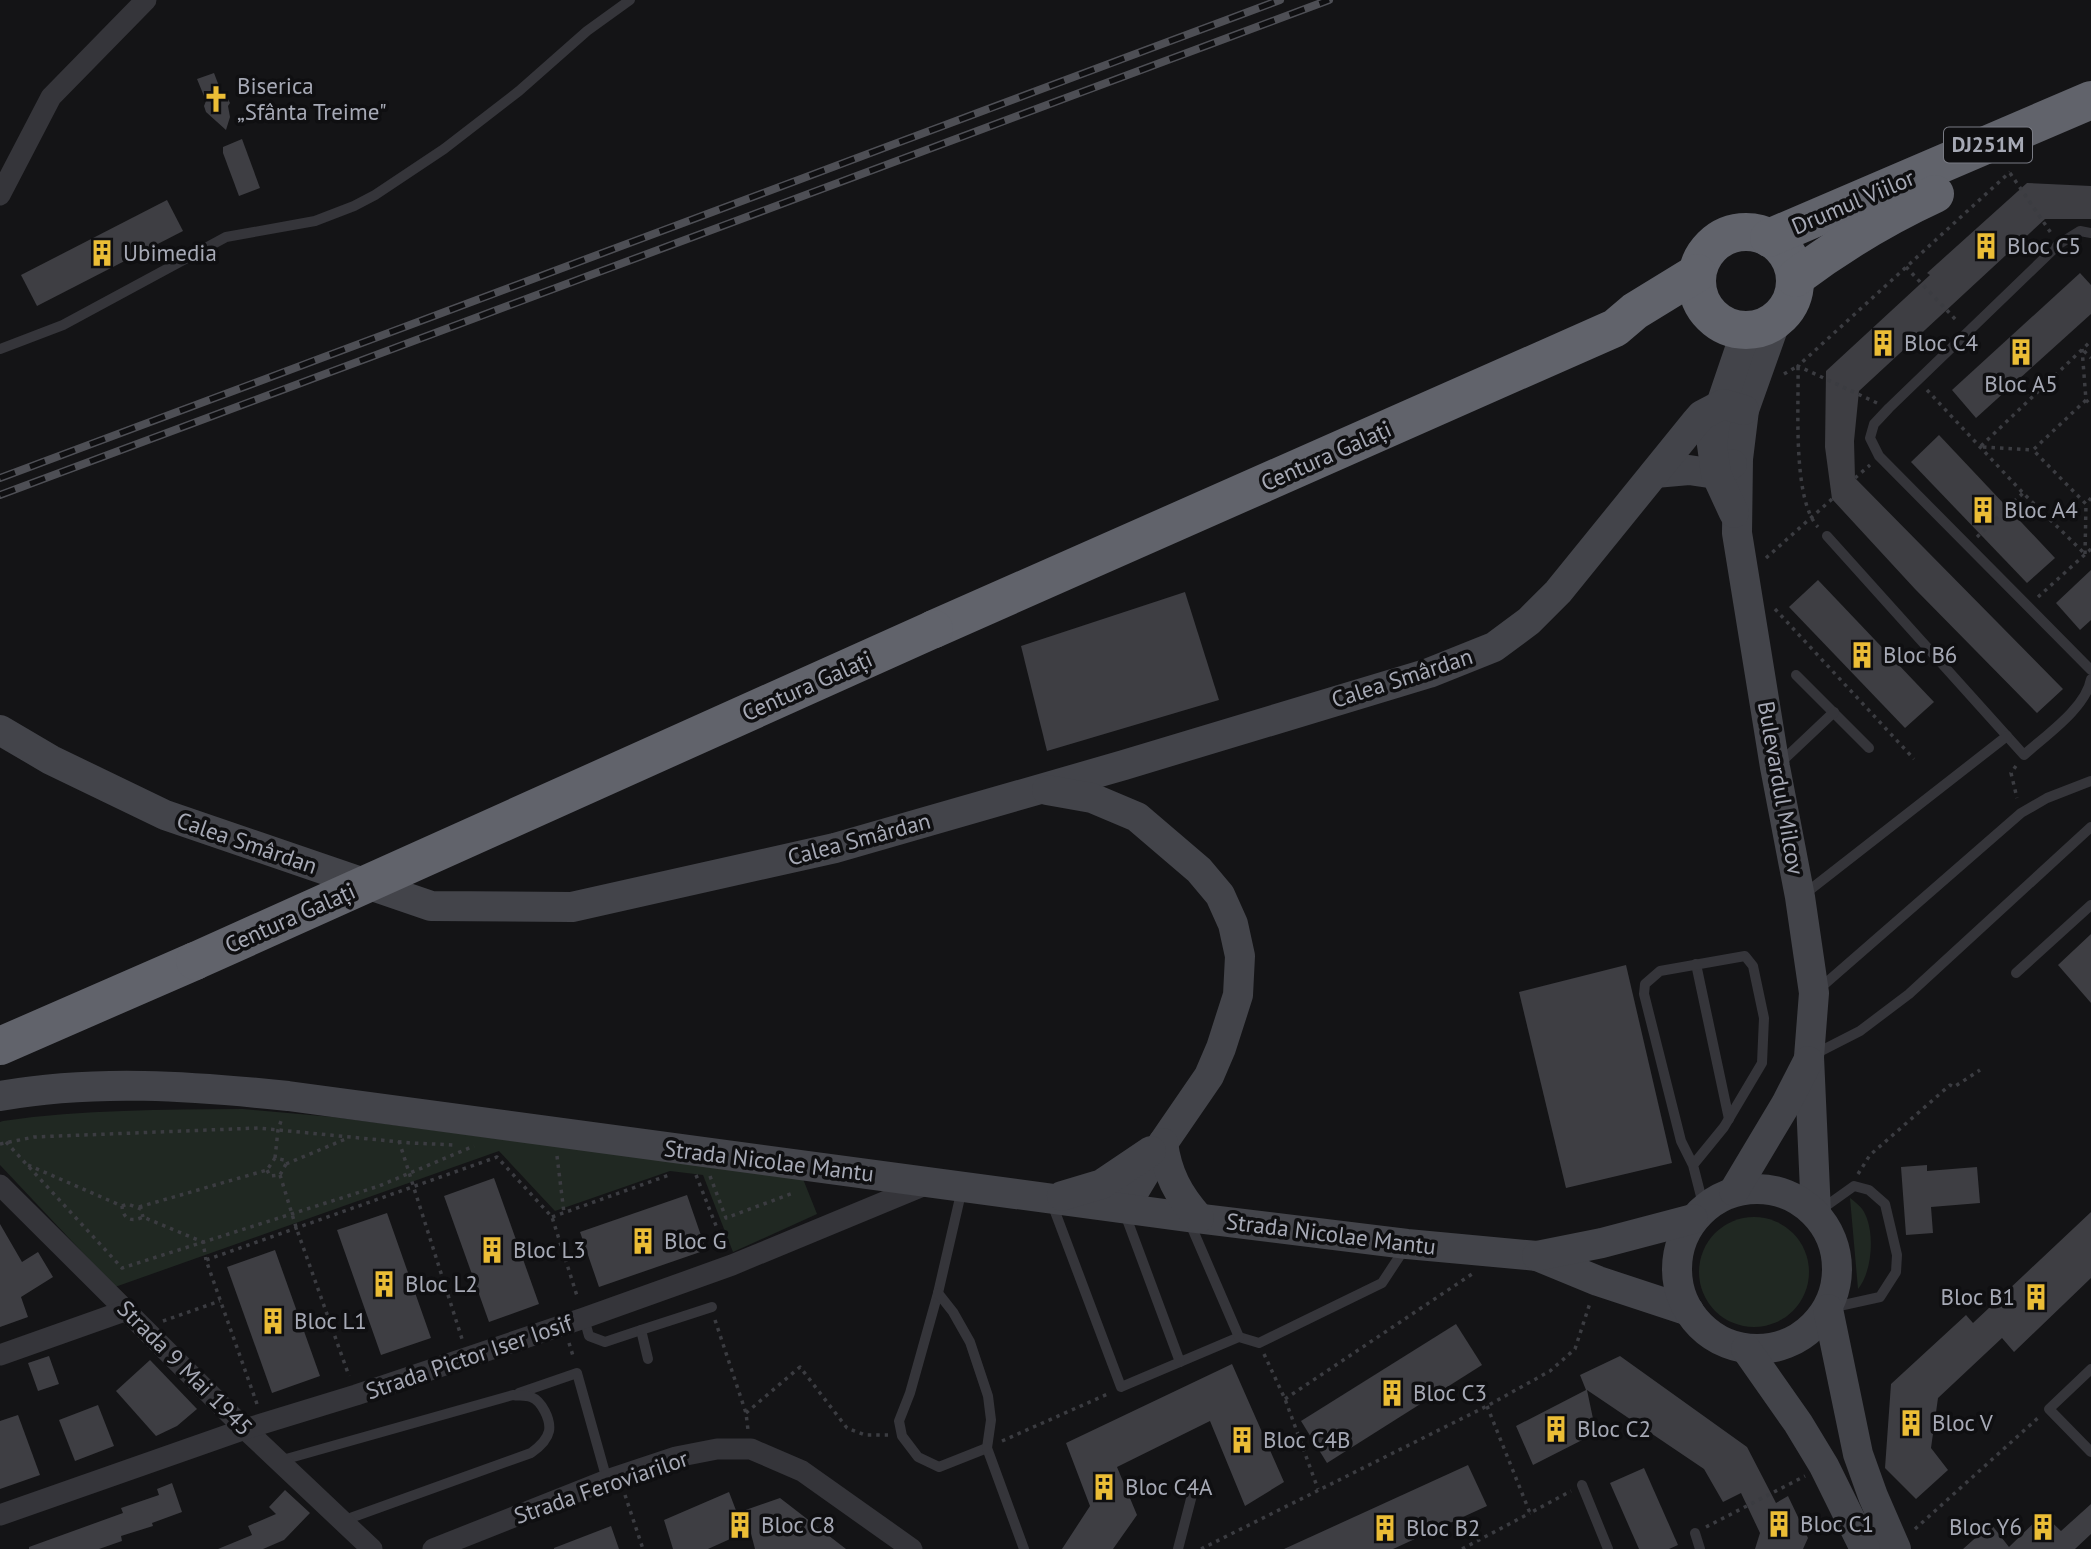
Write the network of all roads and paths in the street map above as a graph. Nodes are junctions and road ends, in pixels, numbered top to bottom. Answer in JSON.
{"nodes":[{"id":1,"x":146,"y":0,"type":"edge"},
{"id":2,"x":630,"y":0,"type":"edge"},
{"id":3,"x":2091,"y":100,"type":"edge"},
{"id":4,"x":2091,"y":126,"type":"edge"},
{"id":5,"x":2008,"y":167,"type":"junction"},
{"id":6,"x":0,"y":195,"type":"edge"},
{"id":7,"x":2091,"y":233,"type":"edge"},
{"id":8,"x":1769,"y":237,"type":"junction"},
{"id":9,"x":2059,"y":244,"type":"junction"},
{"id":10,"x":1906,"y":267,"type":"junction"},
{"id":11,"x":1697,"y":273,"type":"junction"},
{"id":12,"x":1795,"y":278,"type":"junction"},
{"id":13,"x":1705,"y":310,"type":"junction"},
{"id":14,"x":1761,"y":326,"type":"junction"},
{"id":15,"x":1615,"y":328,"type":"junction"},
{"id":16,"x":1969,"y":333,"type":"junction"},
{"id":17,"x":2091,"y":341,"type":"edge"},
{"id":18,"x":0,"y":349,"type":"edge"},
{"id":19,"x":2082,"y":349,"type":"junction"},
{"id":20,"x":2091,"y":358,"type":"edge"},
{"id":21,"x":1798,"y":366,"type":"junction"},
{"id":22,"x":1918,"y":380,"type":"junction"},
{"id":23,"x":1780,"y":382,"type":"dead end"},
{"id":24,"x":2086,"y":400,"type":"junction"},
{"id":25,"x":1731,"y":404,"type":"junction"},
{"id":26,"x":2091,"y":405,"type":"edge"},
{"id":27,"x":1889,"y":408,"type":"junction"},
{"id":28,"x":1981,"y":446,"type":"junction"},
{"id":29,"x":2033,"y":450,"type":"junction"},
{"id":30,"x":1727,"y":466,"type":"junction"},
{"id":31,"x":1655,"y":473,"type":"junction"},
{"id":32,"x":2024,"y":493,"type":"junction"},
{"id":33,"x":2091,"y":498,"type":"edge"},
{"id":34,"x":1832,"y":499,"type":"dead end"},
{"id":35,"x":2086,"y":503,"type":"junction"},
{"id":36,"x":1811,"y":519,"type":"junction"},
{"id":37,"x":1827,"y":536,"type":"joint"},
{"id":38,"x":1967,"y":546,"type":"junction"},
{"id":39,"x":2091,"y":549,"type":"edge"},
{"id":40,"x":2085,"y":554,"type":"junction"},
{"id":41,"x":1746,"y":576,"type":"junction"},
{"id":42,"x":2027,"y":608,"type":"junction"},
{"id":43,"x":2091,"y":670,"type":"edge"},
{"id":44,"x":1796,"y":675,"type":"dead end"},
{"id":45,"x":2091,"y":679,"type":"edge"},
{"id":46,"x":1834,"y":712,"type":"junction"},
{"id":47,"x":0,"y":730,"type":"edge"},
{"id":48,"x":2007,"y":736,"type":"junction"},
{"id":49,"x":1869,"y":748,"type":"dead end"},
{"id":50,"x":2024,"y":755,"type":"junction"},
{"id":51,"x":1914,"y":758,"type":"dead end"},
{"id":52,"x":1124,"y":765,"type":"junction"},
{"id":53,"x":1776,"y":767,"type":"junction"},
{"id":54,"x":2091,"y":781,"type":"edge"},
{"id":55,"x":1040,"y":789,"type":"junction"},
{"id":56,"x":2021,"y":813,"type":"junction"},
{"id":57,"x":1137,"y":817,"type":"junction"},
{"id":58,"x":2091,"y":827,"type":"edge"},
{"id":59,"x":1800,"y":897,"type":"junction"},
{"id":60,"x":2091,"y":905,"type":"edge"},
{"id":61,"x":1696,"y":964,"type":"junction"},
{"id":62,"x":2016,"y":973,"type":"dead end"},
{"id":63,"x":1814,"y":993,"type":"junction"},
{"id":64,"x":0,"y":1046,"type":"edge"},
{"id":65,"x":1809,"y":1057,"type":"junction"},
{"id":66,"x":1980,"y":1070,"type":"dead end"},
{"id":67,"x":0,"y":1096,"type":"edge"},
{"id":68,"x":288,"y":1096,"type":"junction"},
{"id":69,"x":1729,"y":1119,"type":"junction"},
{"id":70,"x":278,"y":1130,"type":"junction"},
{"id":71,"x":350,"y":1137,"type":"junction"},
{"id":72,"x":6,"y":1142,"type":"junction"},
{"id":73,"x":399,"y":1142,"type":"junction"},
{"id":74,"x":1163,"y":1143,"type":"junction"},
{"id":75,"x":0,"y":1144,"type":"edge"},
{"id":76,"x":476,"y":1146,"type":"junction"},
{"id":77,"x":484,"y":1146,"type":"dead end"},
{"id":78,"x":557,"y":1155,"type":"dead end"},
{"id":79,"x":275,"y":1158,"type":"junction"},
{"id":80,"x":26,"y":1164,"type":"junction"},
{"id":81,"x":286,"y":1164,"type":"junction"},
{"id":82,"x":1693,"y":1165,"type":"junction"},
{"id":83,"x":684,"y":1169,"type":"dead end"},
{"id":84,"x":267,"y":1170,"type":"junction"},
{"id":85,"x":694,"y":1170,"type":"dead end"},
{"id":86,"x":708,"y":1171,"type":"dead end"},
{"id":87,"x":280,"y":1175,"type":"junction"},
{"id":88,"x":409,"y":1175,"type":"junction"},
{"id":89,"x":932,"y":1182,"type":"junction"},
{"id":90,"x":0,"y":1185,"type":"edge"},
{"id":91,"x":963,"y":1186,"type":"junction"},
{"id":92,"x":1854,"y":1186,"type":"junction"},
{"id":93,"x":412,"y":1187,"type":"junction"},
{"id":94,"x":1734,"y":1191,"type":"junction"},
{"id":95,"x":793,"y":1193,"type":"dead end"},
{"id":96,"x":1050,"y":1198,"type":"junction"},
{"id":97,"x":122,"y":1206,"type":"junction"},
{"id":98,"x":139,"y":1207,"type":"junction"},
{"id":99,"x":1124,"y":1208,"type":"junction"},
{"id":100,"x":564,"y":1213,"type":"junction"},
{"id":101,"x":1816,"y":1213,"type":"junction"},
{"id":102,"x":1699,"y":1214,"type":"junction"},
{"id":103,"x":293,"y":1215,"type":"junction"},
{"id":104,"x":143,"y":1217,"type":"junction"},
{"id":105,"x":552,"y":1217,"type":"junction"},
{"id":106,"x":1193,"y":1217,"type":"junction"},
{"id":107,"x":726,"y":1218,"type":"junction"},
{"id":108,"x":715,"y":1223,"type":"junction"},
{"id":109,"x":296,"y":1227,"type":"junction"},
{"id":110,"x":203,"y":1242,"type":"junction"},
{"id":111,"x":1407,"y":1244,"type":"junction"},
{"id":112,"x":1504,"y":1252,"type":"junction"},
{"id":113,"x":1536,"y":1256,"type":"junction"},
{"id":114,"x":206,"y":1260,"type":"junction"},
{"id":115,"x":732,"y":1265,"type":"junction"},
{"id":116,"x":1598,"y":1281,"type":"junction"},
{"id":117,"x":938,"y":1293,"type":"junction"},
{"id":118,"x":220,"y":1301,"type":"junction"},
{"id":119,"x":712,"y":1307,"type":"joint"},
{"id":120,"x":1828,"y":1309,"type":"junction"},
{"id":121,"x":127,"y":1310,"type":"junction"},
{"id":122,"x":1689,"y":1311,"type":"junction"},
{"id":123,"x":574,"y":1321,"type":"junction"},
{"id":124,"x":143,"y":1328,"type":"junction"},
{"id":125,"x":641,"y":1330,"type":"junction"},
{"id":126,"x":1239,"y":1337,"type":"junction"},
{"id":127,"x":1259,"y":1343,"type":"junction"},
{"id":128,"x":1746,"y":1349,"type":"junction"},
{"id":129,"x":0,"y":1355,"type":"edge"},
{"id":130,"x":468,"y":1358,"type":"junction"},
{"id":131,"x":648,"y":1359,"type":"dead end"},
{"id":132,"x":1180,"y":1362,"type":"junction"},
{"id":133,"x":2091,"y":1369,"type":"edge"},
{"id":134,"x":577,"y":1373,"type":"junction"},
{"id":135,"x":1121,"y":1387,"type":"junction"},
{"id":136,"x":356,"y":1395,"type":"junction"},
{"id":137,"x":513,"y":1395,"type":"junction"},
{"id":138,"x":1285,"y":1399,"type":"junction"},
{"id":139,"x":1487,"y":1406,"type":"junction"},
{"id":140,"x":2049,"y":1409,"type":"junction"},
{"id":141,"x":746,"y":1413,"type":"junction"},
{"id":142,"x":255,"y":1427,"type":"junction"},
{"id":143,"x":902,"y":1436,"type":"junction"},
{"id":144,"x":987,"y":1448,"type":"junction"},
{"id":145,"x":751,"y":1449,"type":"junction"},
{"id":146,"x":2091,"y":1451,"type":"edge"},
{"id":147,"x":279,"y":1461,"type":"junction"},
{"id":148,"x":1824,"y":1466,"type":"junction"},
{"id":149,"x":613,"y":1479,"type":"junction"},
{"id":150,"x":1582,"y":1485,"type":"joint"},
{"id":151,"x":1318,"y":1489,"type":"junction"},
{"id":152,"x":1192,"y":1495,"type":"dead end"},
{"id":153,"x":1530,"y":1513,"type":"junction"},
{"id":154,"x":0,"y":1515,"type":"edge"},
{"id":155,"x":342,"y":1521,"type":"junction"},
{"id":156,"x":1695,"y":1533,"type":"joint"},
{"id":157,"x":1896,"y":1548,"type":"edge"},
{"id":158,"x":372,"y":1549,"type":"edge"},
{"id":159,"x":433,"y":1549,"type":"edge"},
{"id":160,"x":643,"y":1549,"type":"edge"},
{"id":161,"x":912,"y":1549,"type":"edge"},
{"id":162,"x":1024,"y":1549,"type":"edge"},
{"id":163,"x":1178,"y":1549,"type":"edge"},
{"id":164,"x":1201,"y":1549,"type":"edge"},
{"id":165,"x":1462,"y":1549,"type":"edge"},
{"id":166,"x":1608,"y":1549,"type":"edge"},
{"id":167,"x":1700,"y":1549,"type":"edge"},
{"id":168,"x":1865,"y":1549,"type":"edge"}],
"edges":[{"from":1,"to":6,"type":"street"},
{"from":2,"to":18,"type":"lane"},
{"from":3,"to":8,"type":"highway","name":"Drumul Viilor","number":"DJ251M"},
{"from":4,"to":5,"type":"highway","name":"Drumul Viilor","number":"DJ251M"},
{"from":5,"to":9,"type":"path"},
{"from":5,"to":10,"type":"path"},
{"from":5,"to":12,"type":"highway","name":"Drumul Viilor","number":"DJ251M"},
{"from":7,"to":9,"type":"lane"},
{"from":8,"to":11,"type":"highway"},
{"from":8,"to":12,"type":"highway"},
{"from":9,"to":16,"type":"lane"},
{"from":10,"to":16,"type":"path"},
{"from":10,"to":21,"type":"path"},
{"from":11,"to":13,"type":"highway"},
{"from":11,"to":15,"type":"highway","name":"Centura Galați"},
{"from":12,"to":14,"type":"highway"},
{"from":13,"to":14,"type":"highway"},
{"from":13,"to":15,"type":"highway","name":"Centura Galați"},
{"from":14,"to":25,"type":"main road"},
{"from":15,"to":64,"type":"highway","name":"Centura Galați","bridge":true},
{"from":16,"to":22,"type":"lane"},
{"from":17,"to":19,"type":"path"},
{"from":19,"to":20,"type":"path"},
{"from":19,"to":24,"type":"path"},
{"from":19,"to":28,"type":"path"},
{"from":21,"to":23,"type":"path"},
{"from":21,"to":27,"type":"path"},
{"from":21,"to":36,"type":"path"},
{"from":22,"to":27,"type":"lane"},
{"from":22,"to":28,"type":"path"},
{"from":24,"to":26,"type":"path"},
{"from":24,"to":29,"type":"path"},
{"from":25,"to":30,"type":"main road","name":"Bulevardul Milcov"},
{"from":25,"to":31,"type":"main road","name":"Calea Smârdan"},
{"from":27,"to":38,"type":"lane"},
{"from":28,"to":29,"type":"path"},
{"from":28,"to":32,"type":"path"},
{"from":29,"to":35,"type":"path"},
{"from":30,"to":31,"type":"main road"},
{"from":30,"to":41,"type":"main road","name":"Bulevardul Milcov"},
{"from":31,"to":52,"type":"main road","name":"Calea Smârdan"},
{"from":32,"to":38,"type":"path"},
{"from":32,"to":40,"type":"path"},
{"from":33,"to":35,"type":"path"},
{"from":34,"to":36,"type":"path"},
{"from":35,"to":40,"type":"path"},
{"from":36,"to":37,"type":"path"},
{"from":36,"to":41,"type":"path"},
{"from":37,"to":48,"type":"lane"},
{"from":38,"to":42,"type":"lane"},
{"from":39,"to":40,"type":"path"},
{"from":40,"to":42,"type":"path"},
{"from":41,"to":51,"type":"path"},
{"from":41,"to":53,"type":"main road","name":"Bulevardul Milcov"},
{"from":42,"to":43,"type":"lane"},
{"from":44,"to":46,"type":"lane"},
{"from":45,"to":50,"type":"lane"},
{"from":46,"to":49,"type":"lane"},
{"from":46,"to":53,"type":"lane"},
{"from":47,"to":55,"type":"main road","name":"Calea Smârdan"},
{"from":48,"to":50,"type":"lane"},
{"from":48,"to":59,"type":"lane"},
{"from":50,"to":56,"type":"path"},
{"from":52,"to":55,"type":"main road","name":"Calea Smârdan"},
{"from":52,"to":57,"type":"main road"},
{"from":53,"to":59,"type":"main road","name":"Bulevardul Milcov"},
{"from":54,"to":56,"type":"lane"},
{"from":55,"to":57,"type":"main road"},
{"from":56,"to":63,"type":"lane"},
{"from":57,"to":74,"type":"main road"},
{"from":58,"to":65,"type":"lane"},
{"from":59,"to":63,"type":"main road","name":"Bulevardul Milcov"},
{"from":60,"to":62,"type":"lane"},
{"from":61,"to":69,"type":"lane"},
{"from":61,"to":69,"type":"lane"},
{"from":61,"to":82,"type":"lane"},
{"from":63,"to":65,"type":"main road","name":"Bulevardul Milcov"},
{"from":65,"to":94,"type":"main road","name":"Bulevardul Milcov"},
{"from":65,"to":101,"type":"main road","name":"Bulevardul Milcov"},
{"from":66,"to":92,"type":"path"},
{"from":67,"to":68,"type":"main road","name":"Strada Nicolae Mantu"},
{"from":68,"to":70,"type":"path"},
{"from":68,"to":89,"type":"main road","name":"Strada Nicolae Mantu"},
{"from":69,"to":82,"type":"lane"},
{"from":70,"to":71,"type":"path"},
{"from":70,"to":72,"type":"path"},
{"from":70,"to":79,"type":"path"},
{"from":71,"to":73,"type":"path"},
{"from":71,"to":81,"type":"path"},
{"from":72,"to":75,"type":"path"},
{"from":72,"to":80,"type":"path"},
{"from":73,"to":76,"type":"path"},
{"from":73,"to":88,"type":"path"},
{"from":74,"to":96,"type":"main road"},
{"from":74,"to":99,"type":"main road"},
{"from":74,"to":106,"type":"main road"},
{"from":76,"to":77,"type":"path"},
{"from":76,"to":88,"type":"path"},
{"from":78,"to":100,"type":"path"},
{"from":79,"to":81,"type":"path"},
{"from":79,"to":84,"type":"path"},
{"from":80,"to":97,"type":"path"},
{"from":80,"to":110,"type":"path"},
{"from":81,"to":87,"type":"path"},
{"from":82,"to":102,"type":"lane"},
{"from":83,"to":100,"type":"path"},
{"from":84,"to":87,"type":"path"},
{"from":84,"to":98,"type":"path"},
{"from":85,"to":108,"type":"path"},
{"from":86,"to":107,"type":"path"},
{"from":87,"to":103,"type":"path"},
{"from":88,"to":93,"type":"path"},
{"from":88,"to":103,"type":"path"},
{"from":89,"to":91,"type":"main road","name":"Strada Nicolae Mantu"},
{"from":89,"to":115,"type":"street","name":"Strada Pictor Iser Iosif"},
{"from":90,"to":121,"type":"street","name":"Strada 9 Mai 1945"},
{"from":91,"to":96,"type":"main road","name":"Strada Nicolae Mantu"},
{"from":91,"to":117,"type":"lane"},
{"from":92,"to":101,"type":"lane"},
{"from":92,"to":120,"type":"lane"},
{"from":93,"to":105,"type":"path"},
{"from":93,"to":109,"type":"path"},
{"from":93,"to":130,"type":"path"},
{"from":94,"to":101,"type":"main road"},
{"from":94,"to":102,"type":"main road"},
{"from":95,"to":107,"type":"path"},
{"from":96,"to":99,"type":"main road","name":"Strada Nicolae Mantu"},
{"from":96,"to":135,"type":"lane"},
{"from":97,"to":98,"type":"path"},
{"from":97,"to":104,"type":"path"},
{"from":98,"to":104,"type":"path"},
{"from":99,"to":106,"type":"main road","name":"Strada Nicolae Mantu"},
{"from":99,"to":132,"type":"lane"},
{"from":100,"to":105,"type":"path"},
{"from":101,"to":120,"type":"main road"},
{"from":102,"to":113,"type":"main road","name":"Strada Nicolae Mantu"},
{"from":102,"to":122,"type":"main road"},
{"from":103,"to":109,"type":"path"},
{"from":103,"to":110,"type":"path"},
{"from":104,"to":110,"type":"path"},
{"from":105,"to":123,"type":"path"},
{"from":106,"to":111,"type":"main road","name":"Strada Nicolae Mantu"},
{"from":106,"to":126,"type":"lane"},
{"from":107,"to":108,"type":"path"},
{"from":108,"to":115,"type":"path"},
{"from":109,"to":114,"type":"path"},
{"from":109,"to":136,"type":"path"},
{"from":110,"to":114,"type":"path"},
{"from":111,"to":112,"type":"main road","name":"Strada Nicolae Mantu"},
{"from":111,"to":127,"type":"lane"},
{"from":112,"to":113,"type":"main road","name":"Strada Nicolae Mantu"},
{"from":112,"to":138,"type":"path"},
{"from":113,"to":116,"type":"main road","name":"Strada Nicolae Mantu"},
{"from":114,"to":118,"type":"path"},
{"from":115,"to":123,"type":"street","name":"Strada Pictor Iser Iosif"},
{"from":116,"to":122,"type":"main road","name":"Strada Nicolae Mantu"},
{"from":116,"to":139,"type":"path"},
{"from":117,"to":143,"type":"lane"},
{"from":117,"to":144,"type":"lane"},
{"from":118,"to":124,"type":"path"},
{"from":118,"to":142,"type":"path"},
{"from":119,"to":125,"type":"lane"},
{"from":119,"to":141,"type":"path"},
{"from":120,"to":128,"type":"main road"},
{"from":120,"to":157,"type":"main road"},
{"from":121,"to":124,"type":"street","name":"Strada 9 Mai 1945"},
{"from":121,"to":129,"type":"street"},
{"from":122,"to":128,"type":"main road"},
{"from":123,"to":125,"type":"lane"},
{"from":123,"to":130,"type":"street","name":"Strada Pictor Iser Iosif"},
{"from":123,"to":134,"type":"path"},
{"from":124,"to":142,"type":"street","name":"Strada 9 Mai 1945"},
{"from":125,"to":131,"type":"lane"},
{"from":126,"to":127,"type":"lane"},
{"from":126,"to":132,"type":"lane"},
{"from":127,"to":138,"type":"path"},
{"from":128,"to":148,"type":"main road"},
{"from":130,"to":136,"type":"street","name":"Strada Pictor Iser Iosif"},
{"from":132,"to":135,"type":"lane"},
{"from":133,"to":140,"type":"lane"},
{"from":134,"to":137,"type":"lane"},
{"from":134,"to":149,"type":"lane"},
{"from":135,"to":144,"type":"path"},
{"from":136,"to":142,"type":"street","name":"Strada Pictor Iser Iosif"},
{"from":137,"to":147,"type":"lane"},
{"from":137,"to":155,"type":"lane"},
{"from":138,"to":151,"type":"path"},
{"from":139,"to":151,"type":"path"},
{"from":139,"to":153,"type":"path"},
{"from":140,"to":146,"type":"lane"},
{"from":140,"to":157,"type":"path"},
{"from":141,"to":143,"type":"path"},
{"from":141,"to":145,"type":"path"},
{"from":142,"to":147,"type":"street","name":"Strada 9 Mai 1945"},
{"from":142,"to":154,"type":"street","name":"Strada Pictor Iser Iosif"},
{"from":143,"to":144,"type":"lane"},
{"from":144,"to":162,"type":"lane"},
{"from":145,"to":149,"type":"street","name":"Strada Feroviarilor"},
{"from":145,"to":161,"type":"street","name":"Strada Feroviarilor"},
{"from":147,"to":155,"type":"street","name":"Strada 9 Mai 1945"},
{"from":148,"to":156,"type":"path"},
{"from":148,"to":168,"type":"main road"},
{"from":149,"to":159,"type":"street","name":"Strada Feroviarilor"},
{"from":149,"to":160,"type":"path"},
{"from":150,"to":153,"type":"path"},
{"from":150,"to":166,"type":"lane"},
{"from":151,"to":164,"type":"path"},
{"from":152,"to":163,"type":"lane"},
{"from":153,"to":165,"type":"path"},
{"from":155,"to":158,"type":"street","name":"Strada 9 Mai 1945"},
{"from":156,"to":167,"type":"lane"}]}
